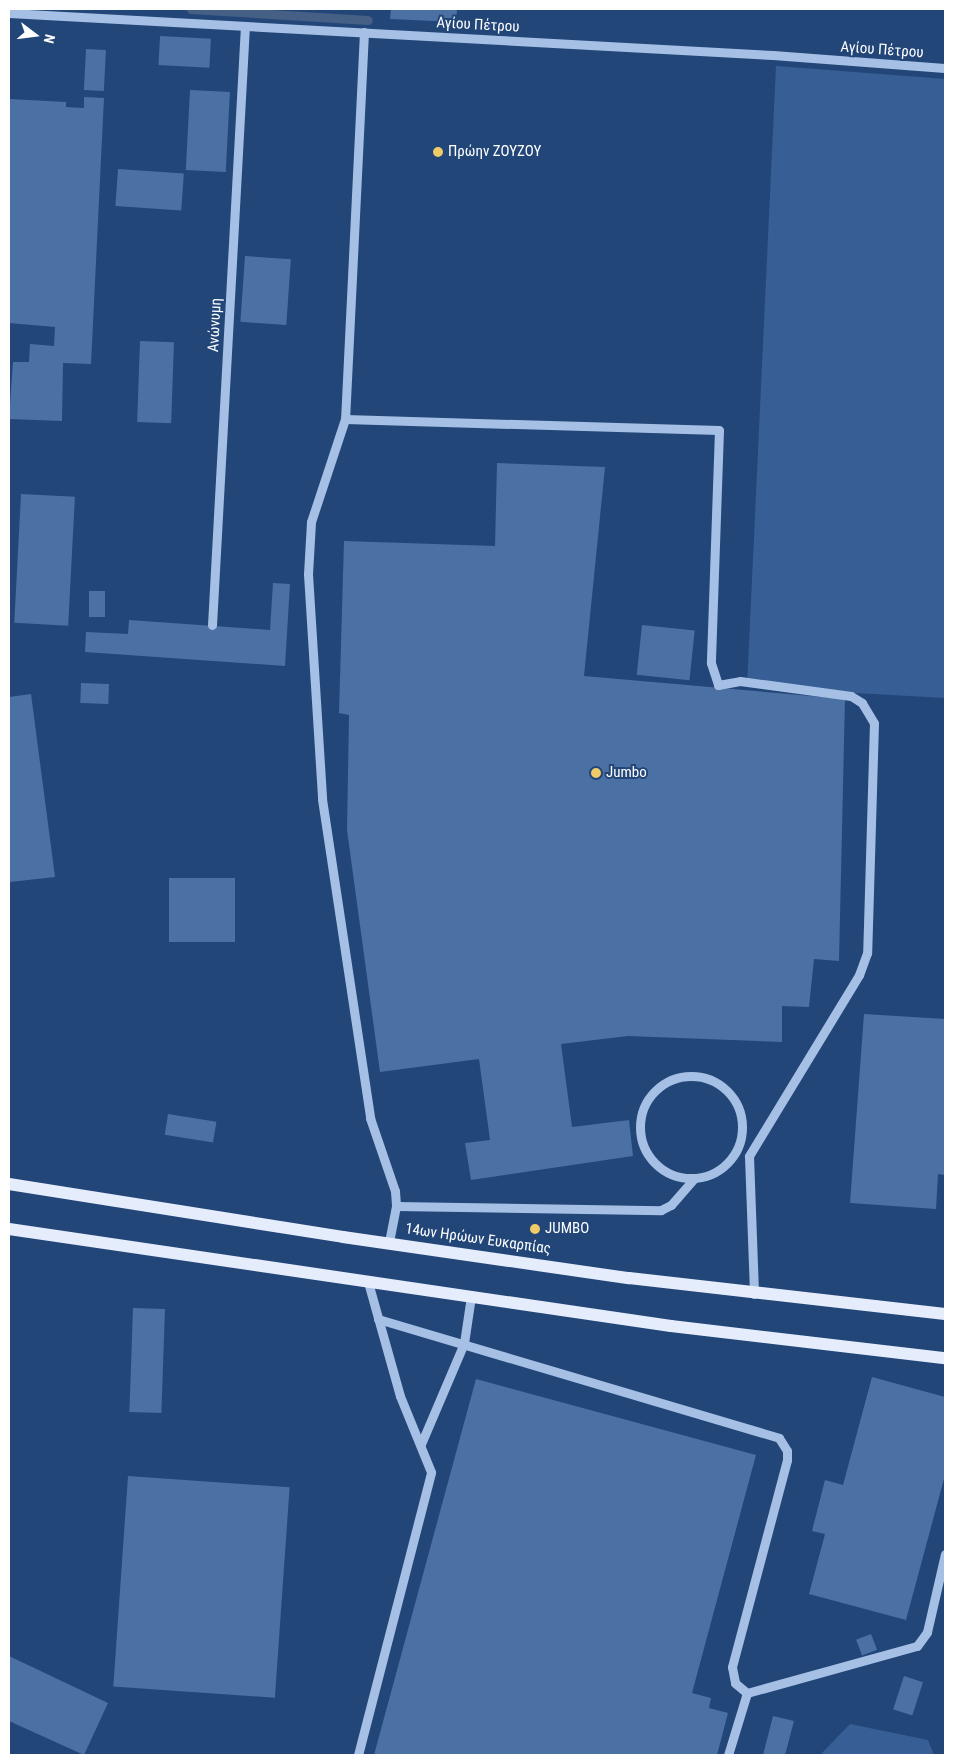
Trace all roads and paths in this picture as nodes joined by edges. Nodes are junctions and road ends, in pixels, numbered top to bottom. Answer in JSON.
{"nodes":[{"id":1,"x":9,"y":13,"type":"edge"},
{"id":2,"x":245,"y":26,"type":"junction"},
{"id":3,"x":364,"y":32,"type":"junction"},
{"id":4,"x":945,"y":68,"type":"edge"},
{"id":5,"x":345,"y":420,"type":"junction"},
{"id":6,"x":212,"y":625,"type":"dead end"},
{"id":7,"x":736,"y":1152,"type":"junction"},
{"id":8,"x":749,"y":1156,"type":"junction"},
{"id":9,"x":694,"y":1179,"type":"junction"},
{"id":10,"x":9,"y":1184,"type":"edge"},
{"id":11,"x":396,"y":1206,"type":"junction"},
{"id":12,"x":9,"y":1229,"type":"edge"},
{"id":13,"x":389,"y":1243,"type":"junction"},
{"id":14,"x":368,"y":1282,"type":"junction"},
{"id":15,"x":754,"y":1294,"type":"junction"},
{"id":16,"x":471,"y":1296,"type":"junction"},
{"id":17,"x":945,"y":1314,"type":"edge"},
{"id":18,"x":378,"y":1319,"type":"junction"},
{"id":19,"x":464,"y":1343,"type":"junction"},
{"id":20,"x":945,"y":1358,"type":"edge"},
{"id":21,"x":421,"y":1444,"type":"junction"},
{"id":22,"x":945,"y":1554,"type":"edge"},
{"id":23,"x":747,"y":1693,"type":"junction"},
{"id":24,"x":358,"y":1755,"type":"edge"},
{"id":25,"x":728,"y":1755,"type":"edge"}],
"edges":[{"from":1,"to":2,"type":"street","name":"Αγίου Πέτρου"},
{"from":2,"to":3,"type":"street","name":"Αγίου Πέτρου"},
{"from":2,"to":6,"type":"street","name":"Ανώνυμη"},
{"from":3,"to":4,"type":"street","name":"Αγίου Πέτρου"},
{"from":3,"to":5,"type":"street"},
{"from":5,"to":8,"type":"street"},
{"from":5,"to":11,"type":"street"},
{"from":7,"to":8,"type":"street"},
{"from":7,"to":9,"type":"street"},
{"from":7,"to":9,"type":"street"},
{"from":8,"to":15,"type":"street"},
{"from":9,"to":11,"type":"street"},
{"from":10,"to":13,"type":"main road","name":"14ων Ηρώων Ευκαρπίας"},
{"from":11,"to":13,"type":"street"},
{"from":12,"to":14,"type":"main road"},
{"from":13,"to":15,"type":"main road","name":"14ων Ηρώων Ευκαρπίας"},
{"from":14,"to":16,"type":"main road"},
{"from":14,"to":18,"type":"street"},
{"from":15,"to":17,"type":"main road","name":"14ων Ηρώων Ευκαρπίας"},
{"from":16,"to":19,"type":"street"},
{"from":16,"to":20,"type":"main road"},
{"from":18,"to":19,"type":"street"},
{"from":18,"to":21,"type":"street"},
{"from":19,"to":21,"type":"street"},
{"from":19,"to":23,"type":"street"},
{"from":21,"to":24,"type":"street"},
{"from":22,"to":23,"type":"street"},
{"from":23,"to":25,"type":"street"}]}
